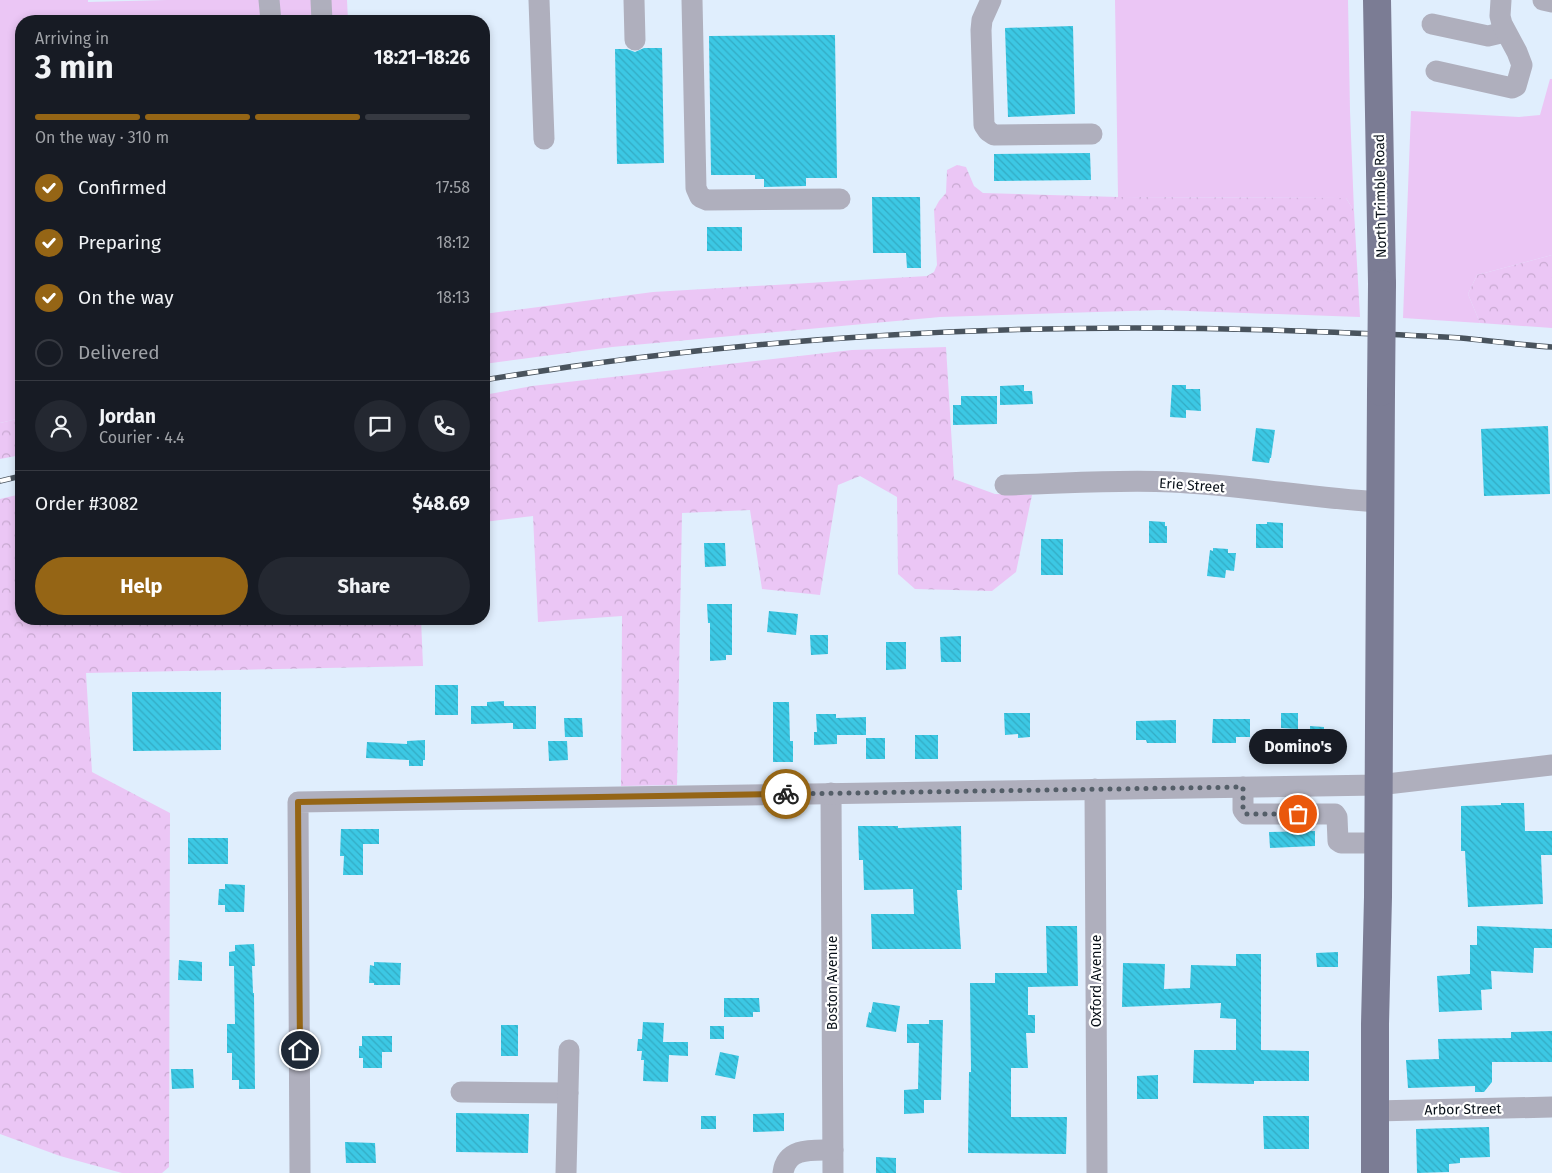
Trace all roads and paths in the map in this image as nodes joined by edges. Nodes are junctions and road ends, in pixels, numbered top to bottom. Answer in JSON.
{"nodes":[{"id":1,"x":269,"y":0,"type":"edge"},
{"id":2,"x":321,"y":0,"type":"edge"},
{"id":3,"x":538,"y":0,"type":"edge"},
{"id":4,"x":634,"y":0,"type":"edge"},
{"id":5,"x":692,"y":0,"type":"edge"},
{"id":6,"x":991,"y":0,"type":"edge"},
{"id":7,"x":1377,"y":0,"type":"edge"},
{"id":8,"x":1501,"y":0,"type":"edge"},
{"id":9,"x":1543,"y":0,"type":"edge"},
{"id":10,"x":1552,"y":2,"type":"edge"},
{"id":11,"x":270,"y":15,"type":"edge"},
{"id":12,"x":322,"y":15,"type":"edge"},
{"id":13,"x":1432,"y":24,"type":"dead end"},
{"id":14,"x":1505,"y":32,"type":"junction"},
{"id":15,"x":635,"y":40,"type":"dead end"},
{"id":16,"x":1436,"y":71,"type":"dead end"},
{"id":17,"x":1092,"y":134,"type":"dead end"},
{"id":18,"x":544,"y":139,"type":"dead end"},
{"id":19,"x":840,"y":199,"type":"dead end"},
{"id":20,"x":1004,"y":485,"type":"dead end"},
{"id":21,"x":1379,"y":502,"type":"junction"},
{"id":22,"x":1552,"y":766,"type":"edge"},
{"id":23,"x":1378,"y":785,"type":"junction"},
{"id":24,"x":1243,"y":787,"type":"junction"},
{"id":25,"x":1095,"y":789,"type":"junction"},
{"id":26,"x":832,"y":793,"type":"junction"},
{"id":27,"x":1379,"y":843,"type":"junction"},
{"id":28,"x":569,"y":1050,"type":"dead end"},
{"id":29,"x":461,"y":1092,"type":"dead end"},
{"id":30,"x":568,"y":1093,"type":"junction"},
{"id":31,"x":1552,"y":1107,"type":"edge"},
{"id":32,"x":1374,"y":1111,"type":"junction"},
{"id":33,"x":833,"y":1150,"type":"junction"},
{"id":34,"x":300,"y":1173,"type":"edge"},
{"id":35,"x":566,"y":1173,"type":"edge"},
{"id":36,"x":782,"y":1173,"type":"edge"},
{"id":37,"x":833,"y":1173,"type":"edge"},
{"id":38,"x":1097,"y":1173,"type":"edge"},
{"id":39,"x":1374,"y":1173,"type":"edge"}],
"edges":[{"from":1,"to":11,"type":"street"},
{"from":2,"to":12,"type":"street"},
{"from":3,"to":18,"type":"street"},
{"from":4,"to":15,"type":"street"},
{"from":5,"to":19,"type":"street"},
{"from":6,"to":17,"type":"street"},
{"from":7,"to":21,"type":"main road","name":"North Trimble Road","bridge":true},
{"from":8,"to":14,"type":"street"},
{"from":9,"to":10,"type":"street"},
{"from":13,"to":14,"type":"street"},
{"from":14,"to":16,"type":"street"},
{"from":20,"to":21,"type":"street","name":"Erie Street"},
{"from":21,"to":23,"type":"main road","name":"North Trimble Road"},
{"from":22,"to":23,"type":"street"},
{"from":23,"to":24,"type":"street"},
{"from":23,"to":27,"type":"main road","name":"North Trimble Road"},
{"from":24,"to":25,"type":"street"},
{"from":24,"to":27,"type":"street"},
{"from":25,"to":26,"type":"street"},
{"from":25,"to":38,"type":"street","name":"Oxford Avenue"},
{"from":26,"to":33,"type":"street","name":"Boston Avenue"},
{"from":26,"to":34,"type":"street"},
{"from":27,"to":32,"type":"main road","name":"North Trimble Road"},
{"from":28,"to":30,"type":"street"},
{"from":29,"to":30,"type":"street"},
{"from":30,"to":35,"type":"street"},
{"from":31,"to":32,"type":"street","name":"Arbor Street"},
{"from":32,"to":39,"type":"main road","name":"North Trimble Road"},
{"from":33,"to":36,"type":"street"},
{"from":33,"to":37,"type":"street","name":"Boston Avenue"}]}
